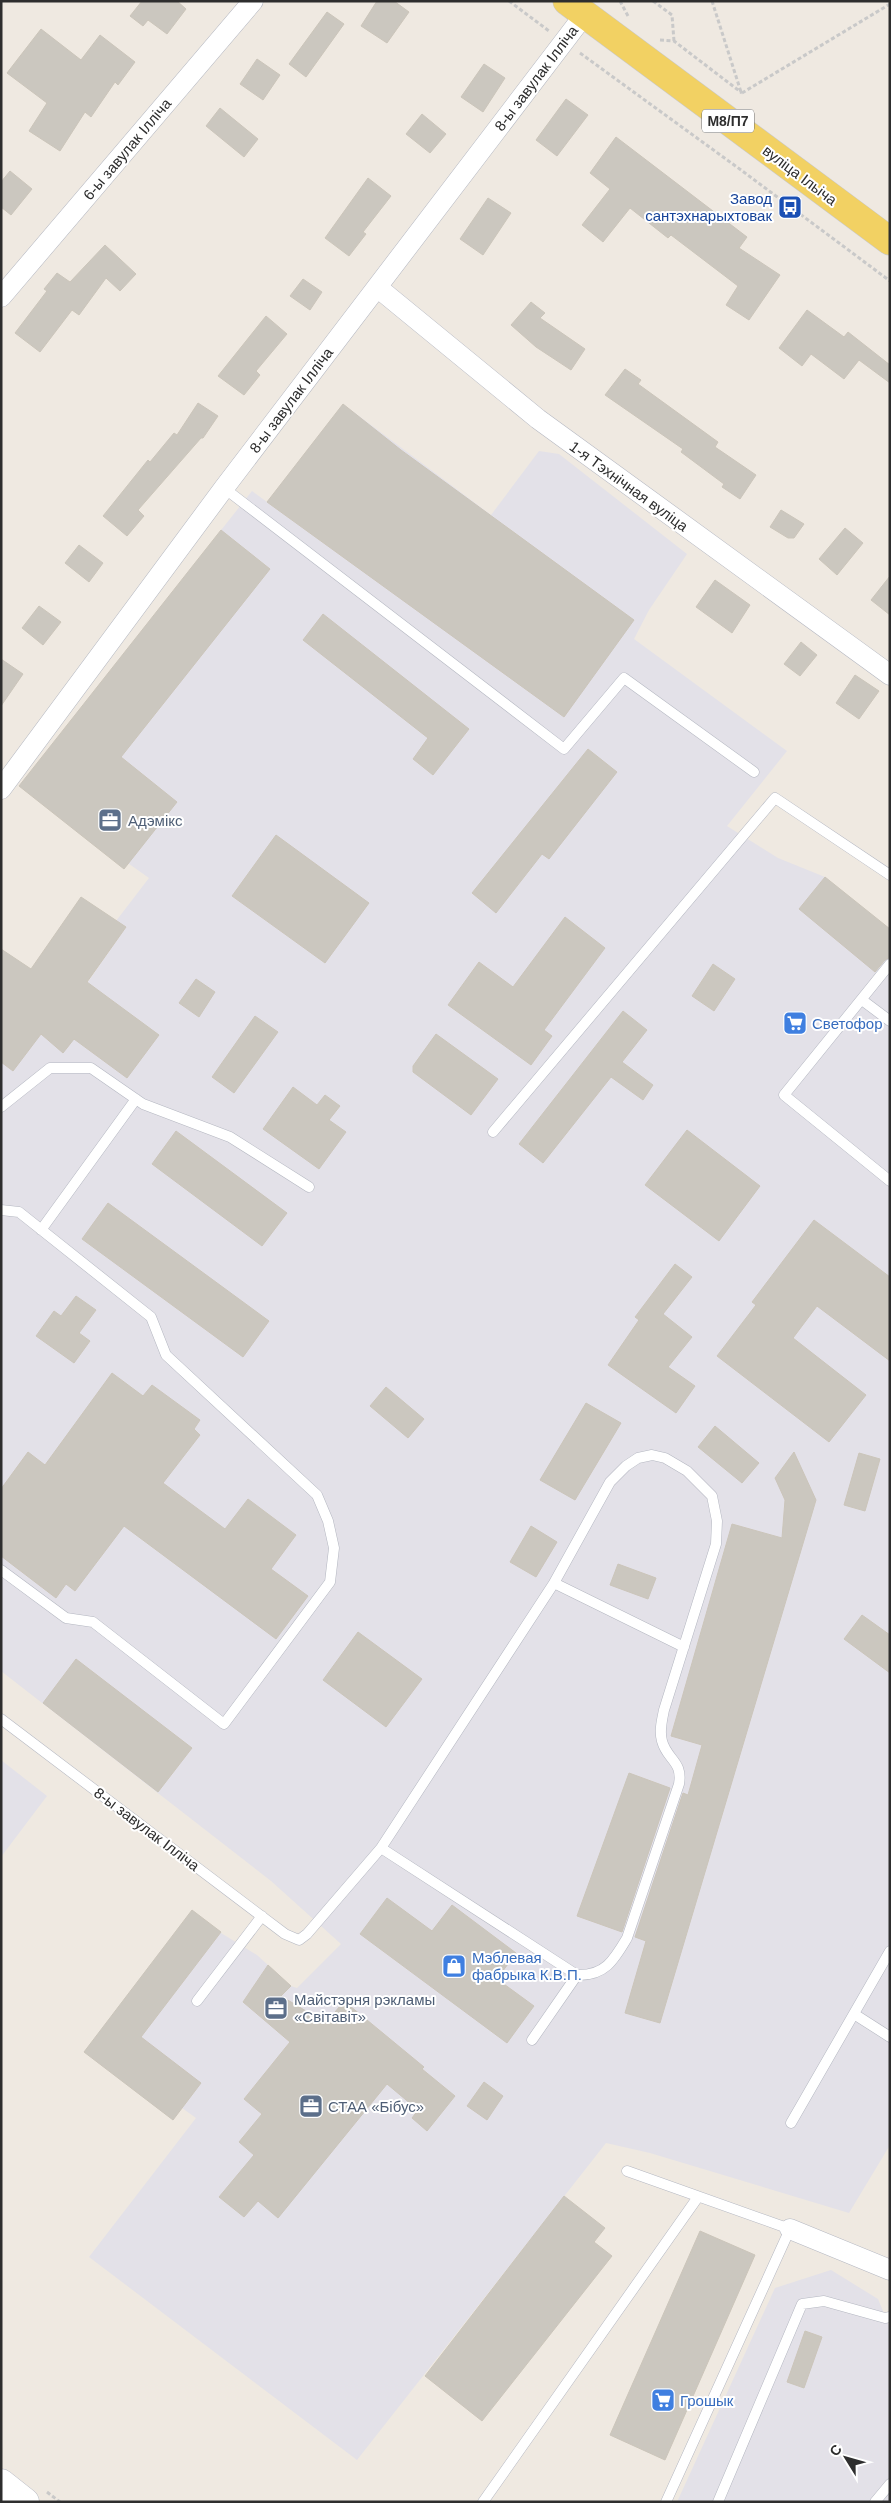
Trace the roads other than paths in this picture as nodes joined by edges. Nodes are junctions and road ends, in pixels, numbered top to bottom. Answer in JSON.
{"nodes":[{"id":1,"x":253,"y":1,"type":"edge"},
{"id":2,"x":580,"y":8,"type":"edge"},
{"id":3,"x":890,"y":241,"type":"edge"},
{"id":4,"x":377,"y":287,"type":"junction"},
{"id":5,"x":1,"y":296,"type":"edge"},
{"id":6,"x":224,"y":488,"type":"junction"},
{"id":7,"x":890,"y":675,"type":"edge"},
{"id":8,"x":754,"y":772,"type":"dead end"},
{"id":9,"x":1,"y":789,"type":"edge"},
{"id":10,"x":890,"y":875,"type":"edge"},
{"id":11,"x":890,"y":964,"type":"edge"},
{"id":12,"x":862,"y":1000,"type":"junction"},
{"id":13,"x":890,"y":1021,"type":"edge"},
{"id":14,"x":136,"y":1099,"type":"junction"},
{"id":15,"x":1,"y":1107,"type":"edge"},
{"id":16,"x":493,"y":1132,"type":"dead end"},
{"id":17,"x":890,"y":1181,"type":"edge"},
{"id":18,"x":309,"y":1187,"type":"dead end"},
{"id":19,"x":1,"y":1210,"type":"edge"},
{"id":20,"x":42,"y":1230,"type":"junction"},
{"id":21,"x":1,"y":1570,"type":"edge"},
{"id":22,"x":554,"y":1584,"type":"junction"},
{"id":23,"x":684,"y":1647,"type":"junction"},
{"id":24,"x":1,"y":1720,"type":"edge"},
{"id":25,"x":381,"y":1848,"type":"junction"},
{"id":26,"x":262,"y":1916,"type":"junction"},
{"id":27,"x":890,"y":1951,"type":"edge"},
{"id":28,"x":577,"y":1975,"type":"junction"},
{"id":29,"x":197,"y":2001,"type":"dead end"},
{"id":30,"x":854,"y":2014,"type":"junction"},
{"id":31,"x":890,"y":2037,"type":"edge"},
{"id":32,"x":532,"y":2040,"type":"dead end"},
{"id":33,"x":791,"y":2122,"type":"dead end"},
{"id":34,"x":627,"y":2171,"type":"dead end"},
{"id":35,"x":698,"y":2196,"type":"junction"},
{"id":36,"x":790,"y":2229,"type":"junction"},
{"id":37,"x":890,"y":2270,"type":"edge"},
{"id":38,"x":890,"y":2317,"type":"edge"},
{"id":39,"x":1,"y":2483,"type":"edge"},
{"id":40,"x":890,"y":2484,"type":"edge"},
{"id":41,"x":25,"y":2502,"type":"edge"},
{"id":42,"x":483,"y":2502,"type":"edge"},
{"id":43,"x":666,"y":2502,"type":"edge"},
{"id":44,"x":718,"y":2502,"type":"edge"},
{"id":45,"x":874,"y":2502,"type":"edge"}],
"edges":[{"from":1,"to":5,"type":"street","name":"6-ы завулак Ілліча"},
{"from":2,"to":3,"type":"main road","name":"вуліца Ільіча","number":"М8/П7"},
{"from":2,"to":4,"type":"street","name":"8-ы завулак Ілліча"},
{"from":4,"to":6,"type":"street","name":"8-ы завулак Ілліча"},
{"from":4,"to":7,"type":"street","name":"1-я Тэхнічная вуліца"},
{"from":6,"to":8,"type":"lane"},
{"from":6,"to":9,"type":"street","name":"8-ы завулак Ілліча"},
{"from":10,"to":16,"type":"lane"},
{"from":11,"to":12,"type":"lane"},
{"from":12,"to":13,"type":"lane"},
{"from":12,"to":17,"type":"lane"},
{"from":14,"to":15,"type":"lane"},
{"from":14,"to":18,"type":"lane"},
{"from":14,"to":20,"type":"lane"},
{"from":19,"to":20,"type":"lane"},
{"from":20,"to":21,"type":"lane"},
{"from":22,"to":23,"type":"lane"},
{"from":22,"to":23,"type":"lane"},
{"from":22,"to":25,"type":"lane"},
{"from":23,"to":28,"type":"lane"},
{"from":24,"to":26,"type":"lane","name":"8-ы завулак Ілліча"},
{"from":25,"to":26,"type":"lane","name":"8-ы завулак Ілліча"},
{"from":25,"to":28,"type":"lane"},
{"from":26,"to":29,"type":"lane"},
{"from":27,"to":30,"type":"lane"},
{"from":28,"to":32,"type":"lane"},
{"from":30,"to":31,"type":"lane"},
{"from":30,"to":33,"type":"lane"},
{"from":34,"to":35,"type":"lane"},
{"from":35,"to":36,"type":"lane"},
{"from":35,"to":42,"type":"lane"},
{"from":36,"to":37,"type":"street"},
{"from":36,"to":43,"type":"lane"},
{"from":38,"to":44,"type":"lane"},
{"from":39,"to":41,"type":"street"},
{"from":40,"to":45,"type":"lane"}]}
